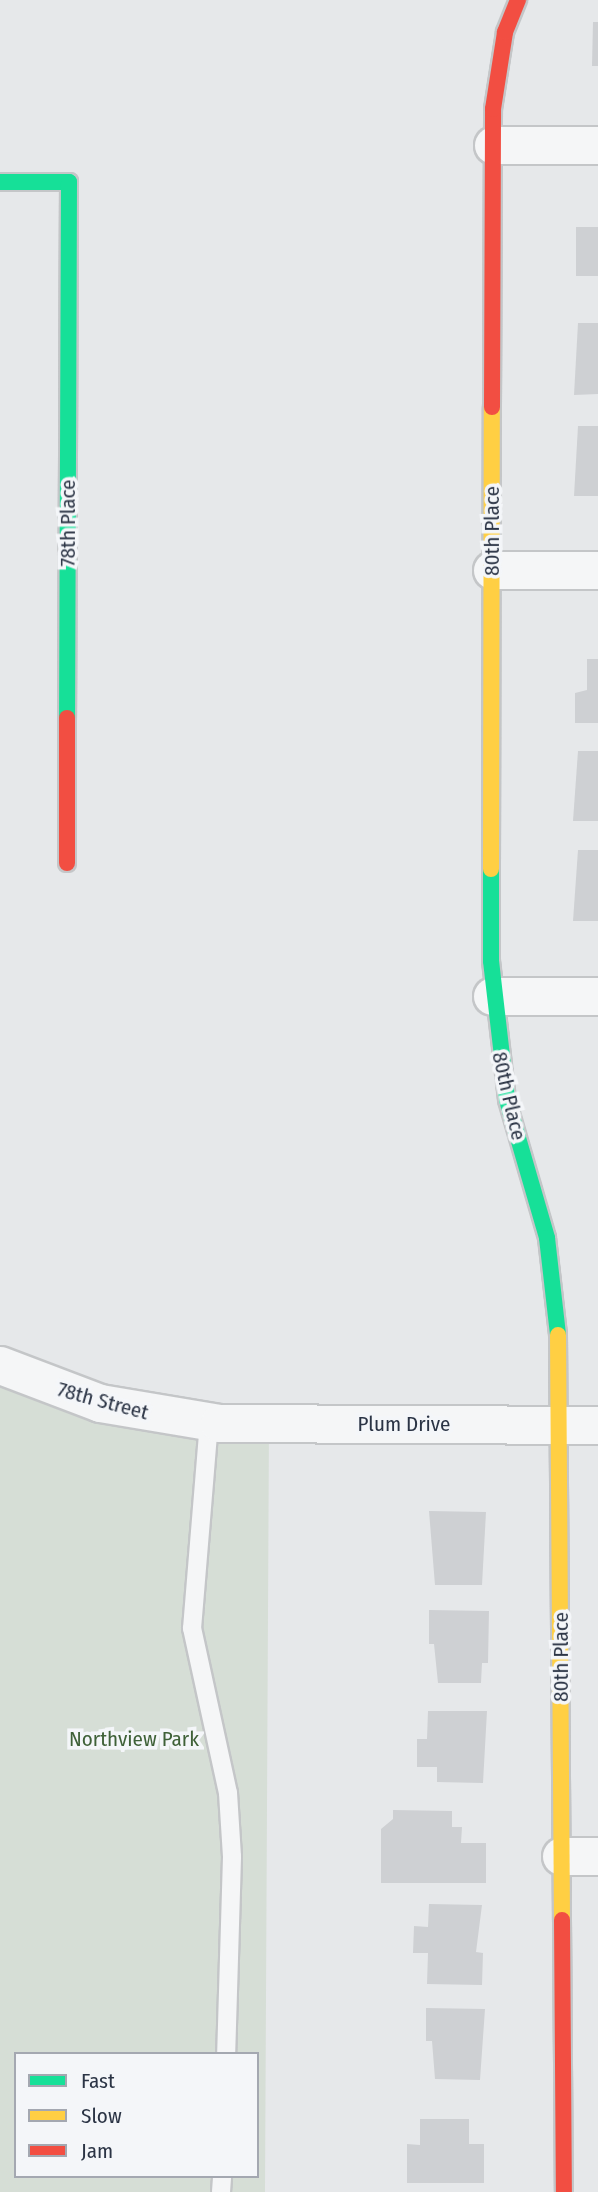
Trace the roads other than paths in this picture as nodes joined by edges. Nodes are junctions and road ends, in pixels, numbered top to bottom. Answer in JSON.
{"nodes":[{"id":1,"x":518,"y":0,"type":"edge"},
{"id":2,"x":493,"y":145,"type":"junction"},
{"id":3,"x":598,"y":145,"type":"edge"},
{"id":4,"x":0,"y":182,"type":"edge"},
{"id":5,"x":492,"y":570,"type":"junction"},
{"id":6,"x":598,"y":570,"type":"edge"},
{"id":7,"x":67,"y":863,"type":"dead end"},
{"id":8,"x":492,"y":996,"type":"junction"},
{"id":9,"x":598,"y":996,"type":"edge"},
{"id":10,"x":0,"y":1365,"type":"edge"},
{"id":11,"x":209,"y":1422,"type":"junction"},
{"id":12,"x":562,"y":1425,"type":"junction"},
{"id":13,"x":598,"y":1425,"type":"edge"},
{"id":14,"x":561,"y":1856,"type":"junction"},
{"id":15,"x":598,"y":1856,"type":"edge"},
{"id":16,"x":226,"y":2052,"type":"edge"},
{"id":17,"x":564,"y":2192,"type":"edge"}],
"edges":[{"from":1,"to":2,"type":"street","name":"80th Place"},
{"from":2,"to":3,"type":"street"},
{"from":2,"to":5,"type":"street","name":"80th Place"},
{"from":4,"to":7,"type":"street","name":"78th Place"},
{"from":5,"to":6,"type":"street"},
{"from":5,"to":8,"type":"street","name":"80th Place"},
{"from":8,"to":9,"type":"street"},
{"from":8,"to":12,"type":"street","name":"80th Place"},
{"from":10,"to":11,"type":"street","name":"78th Street"},
{"from":11,"to":12,"type":"street","name":"Plum Drive"},
{"from":11,"to":16,"type":"lane"},
{"from":12,"to":13,"type":"street","name":"Plum Drive"},
{"from":12,"to":14,"type":"street","name":"80th Place"},
{"from":14,"to":15,"type":"street"},
{"from":14,"to":17,"type":"street","name":"80th Place"}]}
